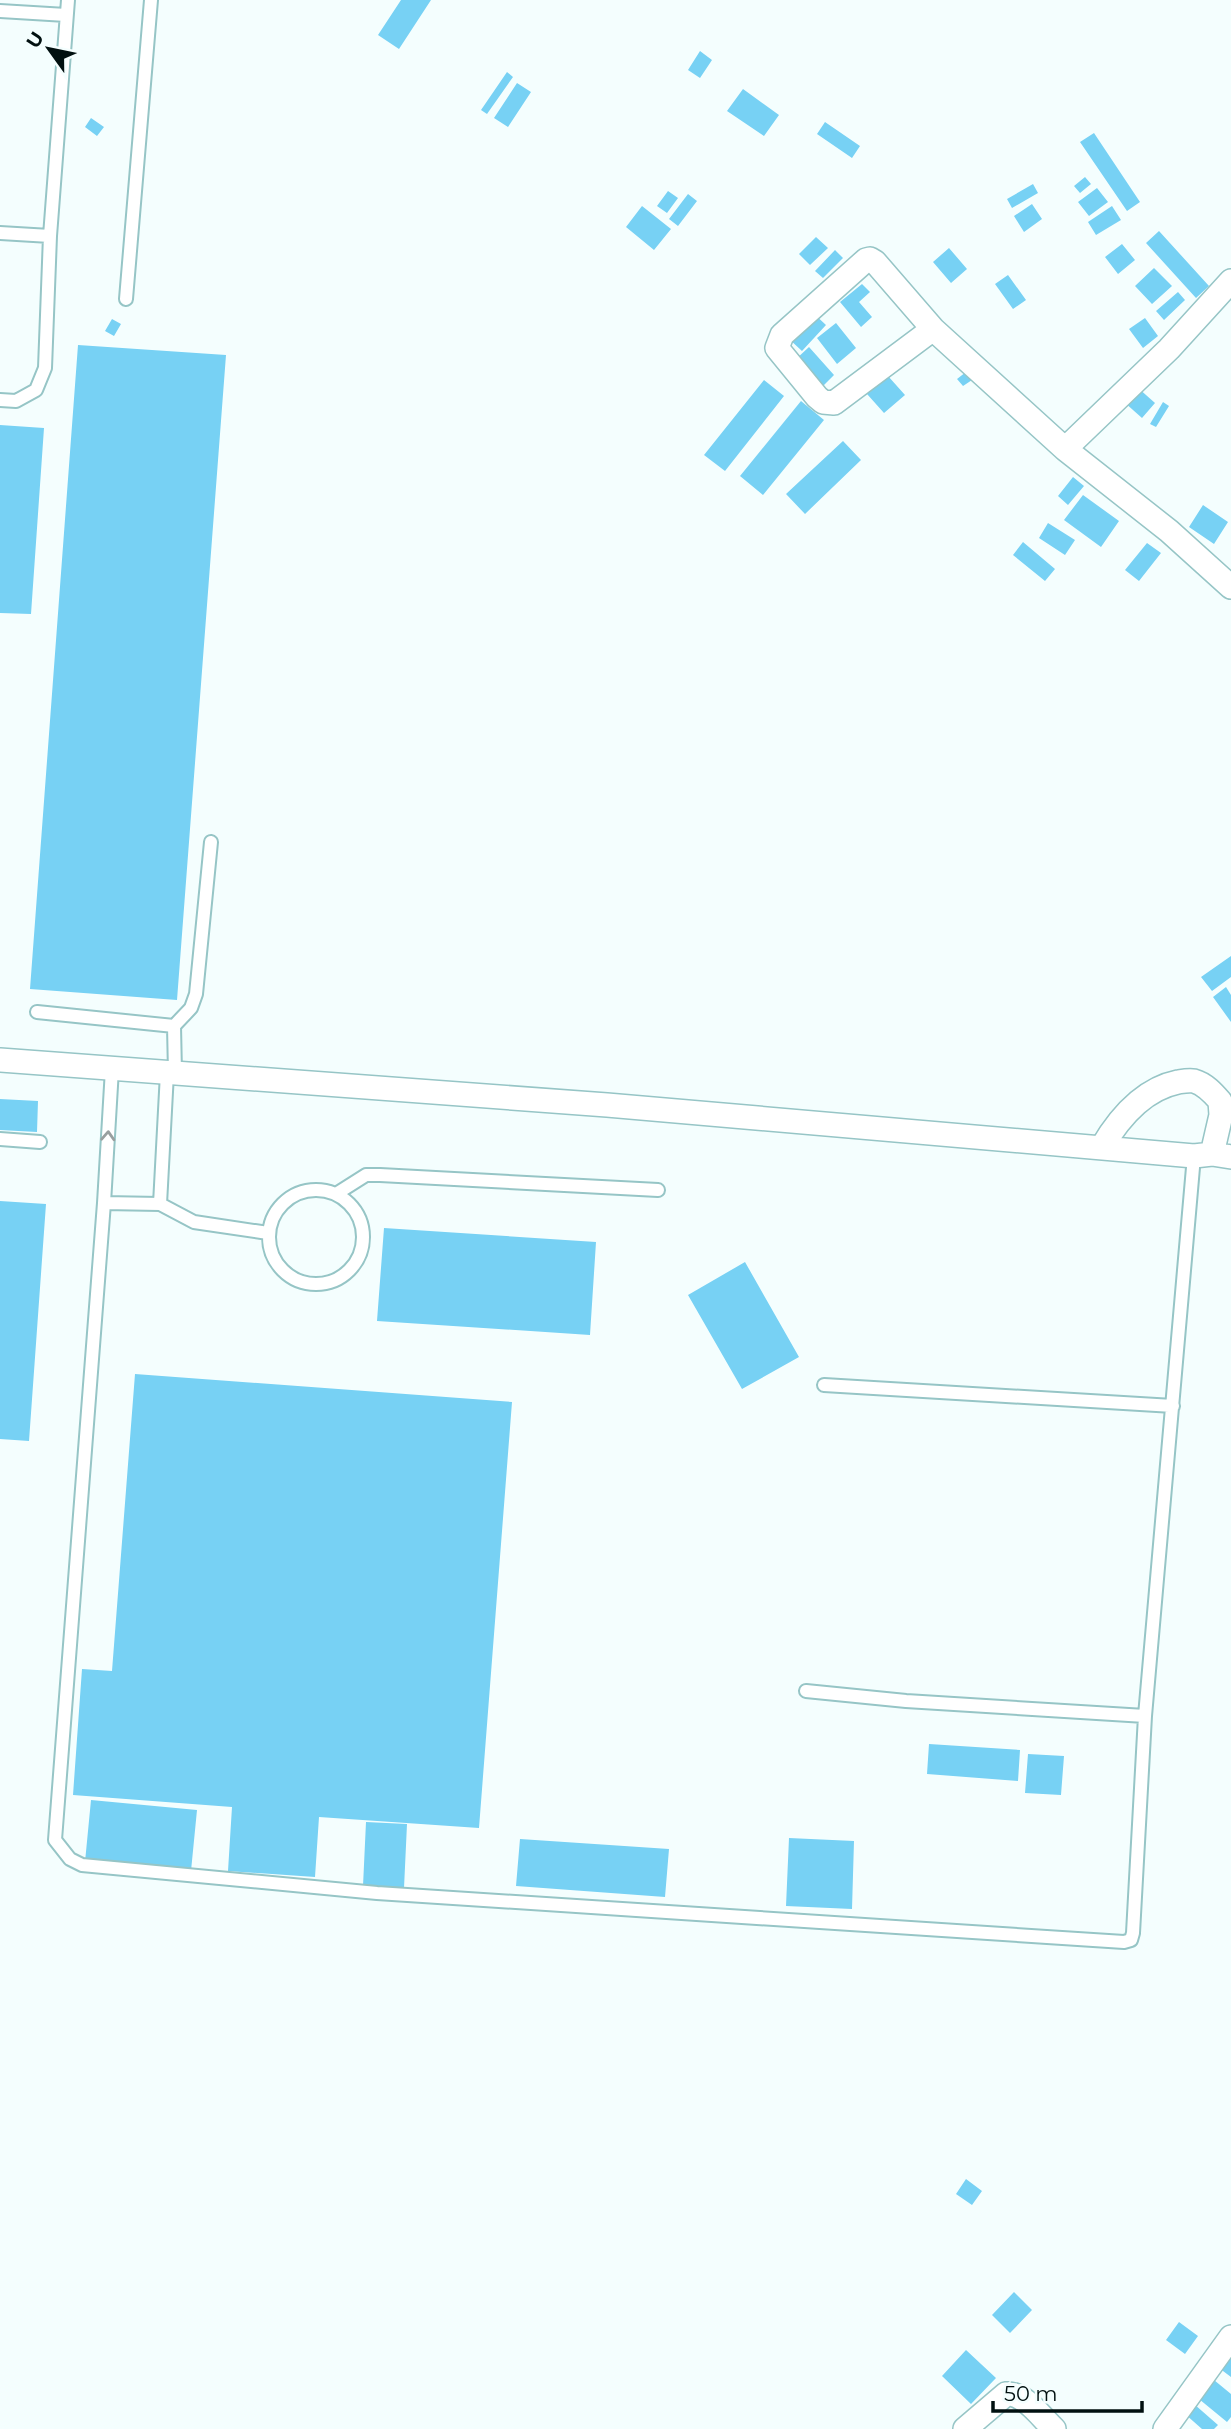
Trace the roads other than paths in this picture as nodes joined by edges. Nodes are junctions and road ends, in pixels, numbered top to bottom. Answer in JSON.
{"nodes":[{"id":1,"x":68,"y":0,"type":"edge"},
{"id":2,"x":151,"y":0,"type":"edge"},
{"id":3,"x":0,"y":11,"type":"edge"},
{"id":4,"x":66,"y":15,"type":"junction"},
{"id":5,"x":0,"y":233,"type":"edge"},
{"id":6,"x":50,"y":236,"type":"junction"},
{"id":7,"x":1231,"y":281,"type":"edge"},
{"id":8,"x":126,"y":299,"type":"dead end"},
{"id":9,"x":933,"y":329,"type":"junction"},
{"id":10,"x":0,"y":400,"type":"edge"},
{"id":11,"x":1065,"y":449,"type":"junction"},
{"id":12,"x":1231,"y":587,"type":"edge"},
{"id":13,"x":211,"y":842,"type":"dead end"},
{"id":14,"x":37,"y":1012,"type":"dead end"},
{"id":15,"x":174,"y":1026,"type":"junction"},
{"id":16,"x":0,"y":1060,"type":"edge"},
{"id":17,"x":112,"y":1069,"type":"junction"},
{"id":18,"x":171,"y":1073,"type":"junction"},
{"id":19,"x":1225,"y":1098,"type":"edge"},
{"id":20,"x":0,"y":1139,"type":"edge"},
{"id":21,"x":40,"y":1142,"type":"dead end"},
{"id":22,"x":1102,"y":1147,"type":"junction"},
{"id":23,"x":1212,"y":1156,"type":"edge"},
{"id":24,"x":658,"y":1189,"type":"dead end"},
{"id":25,"x":336,"y":1194,"type":"junction"},
{"id":26,"x":104,"y":1203,"type":"junction"},
{"id":27,"x":160,"y":1204,"type":"junction"},
{"id":28,"x":268,"y":1233,"type":"junction"},
{"id":29,"x":824,"y":1385,"type":"dead end"},
{"id":30,"x":1173,"y":1406,"type":"junction"},
{"id":31,"x":806,"y":1691,"type":"dead end"},
{"id":32,"x":1145,"y":1716,"type":"junction"},
{"id":33,"x":1231,"y":2337,"type":"edge"},
{"id":34,"x":965,"y":2429,"type":"edge"},
{"id":35,"x":1054,"y":2429,"type":"edge"},
{"id":36,"x":1165,"y":2429,"type":"edge"}],
"edges":[{"from":1,"to":4,"type":"lane"},
{"from":2,"to":8,"type":"lane"},
{"from":3,"to":4,"type":"lane"},
{"from":4,"to":6,"type":"lane"},
{"from":5,"to":6,"type":"lane"},
{"from":6,"to":10,"type":"lane"},
{"from":7,"to":11,"type":"street"},
{"from":9,"to":9,"type":"street"},
{"from":9,"to":11,"type":"street"},
{"from":11,"to":12,"type":"street"},
{"from":13,"to":15,"type":"lane"},
{"from":14,"to":15,"type":"lane"},
{"from":15,"to":18,"type":"lane"},
{"from":16,"to":17,"type":"street"},
{"from":17,"to":18,"type":"street"},
{"from":26,"to":17,"type":"lane","one_way":true},
{"from":18,"to":22,"type":"street"},
{"from":18,"to":27,"type":"lane"},
{"from":19,"to":22,"type":"street"},
{"from":19,"to":23,"type":"street"},
{"from":20,"to":21,"type":"lane"},
{"from":22,"to":23,"type":"street"},
{"from":23,"to":30,"type":"lane"},
{"from":24,"to":25,"type":"lane"},
{"from":25,"to":28,"type":"lane"},
{"from":25,"to":28,"type":"lane"},
{"from":26,"to":27,"type":"lane"},
{"from":26,"to":32,"type":"lane"},
{"from":27,"to":28,"type":"lane"},
{"from":29,"to":30,"type":"lane"},
{"from":30,"to":32,"type":"lane"},
{"from":31,"to":32,"type":"lane"},
{"from":33,"to":36,"type":"street"},
{"from":34,"to":35,"type":"street"}]}
